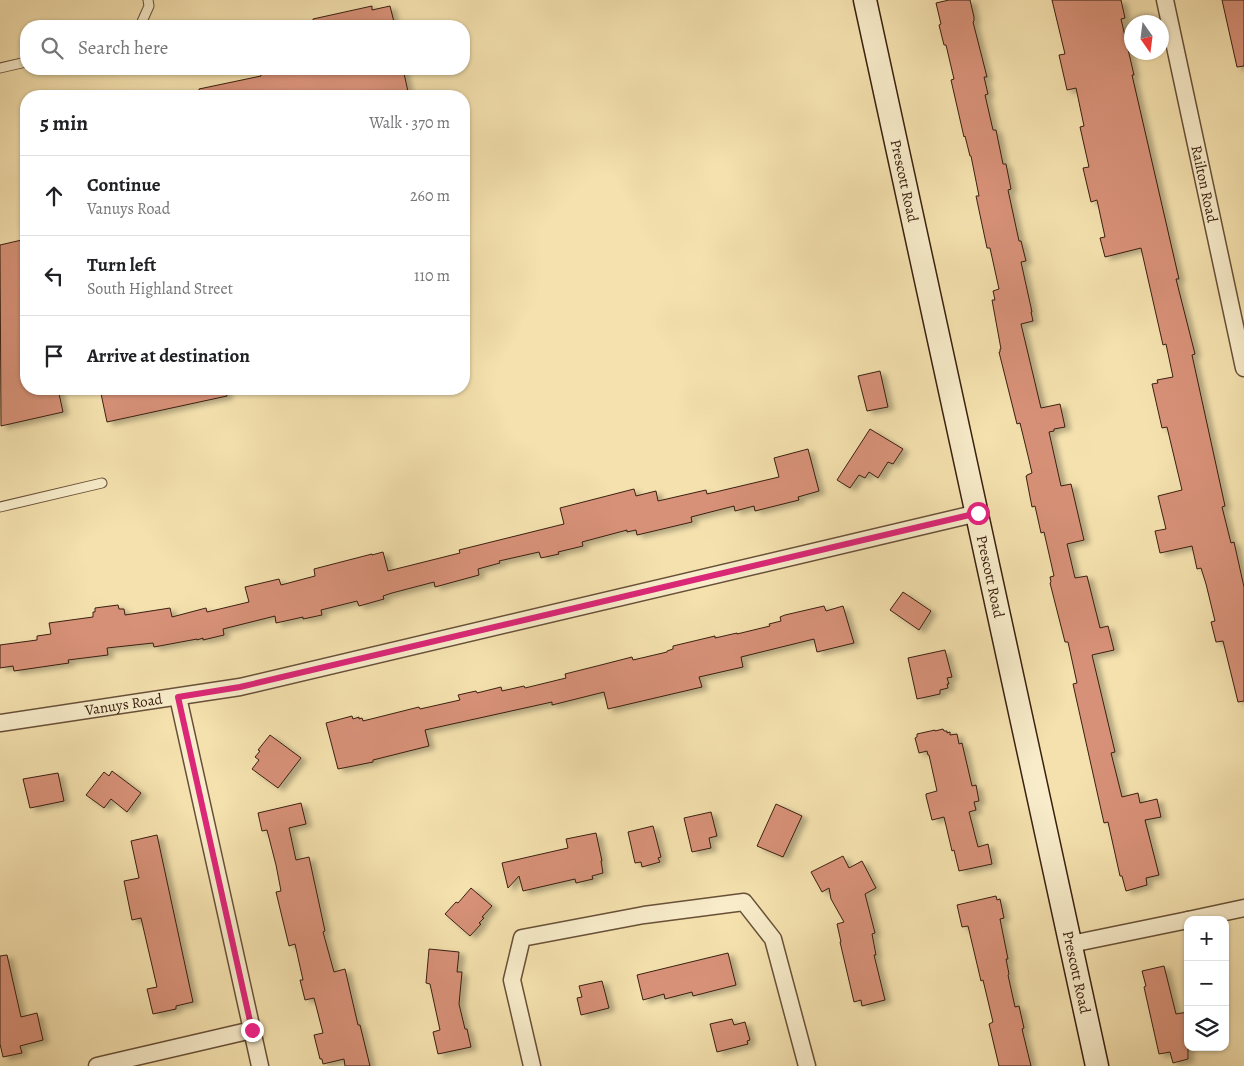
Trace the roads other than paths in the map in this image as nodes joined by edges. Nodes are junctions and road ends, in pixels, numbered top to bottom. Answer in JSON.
{"nodes":[{"id":1,"x":148,"y":0,"type":"edge"},
{"id":2,"x":865,"y":0,"type":"edge"},
{"id":3,"x":1165,"y":0,"type":"edge"},
{"id":4,"x":143,"y":20,"type":"edge"},
{"id":5,"x":20,"y":63,"type":"edge"},
{"id":6,"x":0,"y":68,"type":"edge"},
{"id":7,"x":1244,"y":368,"type":"edge"},
{"id":8,"x":102,"y":483,"type":"dead end"},
{"id":9,"x":0,"y":507,"type":"edge"},
{"id":10,"x":978,"y":513,"type":"junction"},
{"id":11,"x":178,"y":697,"type":"junction"},
{"id":12,"x":0,"y":723,"type":"edge"},
{"id":13,"x":1244,"y":908,"type":"edge"},
{"id":14,"x":1207,"y":916,"type":"edge"},
{"id":15,"x":1184,"y":921,"type":"edge"},
{"id":16,"x":1071,"y":944,"type":"junction"},
{"id":17,"x":252,"y":1030,"type":"junction"},
{"id":18,"x":96,"y":1066,"type":"edge"},
{"id":19,"x":260,"y":1066,"type":"edge"},
{"id":20,"x":532,"y":1066,"type":"edge"},
{"id":21,"x":807,"y":1066,"type":"edge"},
{"id":22,"x":1097,"y":1066,"type":"edge"}],
"edges":[{"from":1,"to":4,"type":"lane"},
{"from":2,"to":10,"type":"main road","name":"Prescott Road"},
{"from":3,"to":7,"type":"street","name":"Railton Road"},
{"from":5,"to":6,"type":"lane"},
{"from":8,"to":9,"type":"lane"},
{"from":10,"to":11,"type":"street","name":"Vanuys Road"},
{"from":10,"to":16,"type":"main road","name":"Prescott Road"},
{"from":11,"to":12,"type":"street","name":"Vanuys Road"},
{"from":11,"to":17,"type":"street"},
{"from":13,"to":14,"type":"street"},
{"from":15,"to":16,"type":"street"},
{"from":16,"to":22,"type":"main road","name":"Prescott Road"},
{"from":17,"to":18,"type":"street"},
{"from":17,"to":19,"type":"street"},
{"from":20,"to":21,"type":"street"}]}
